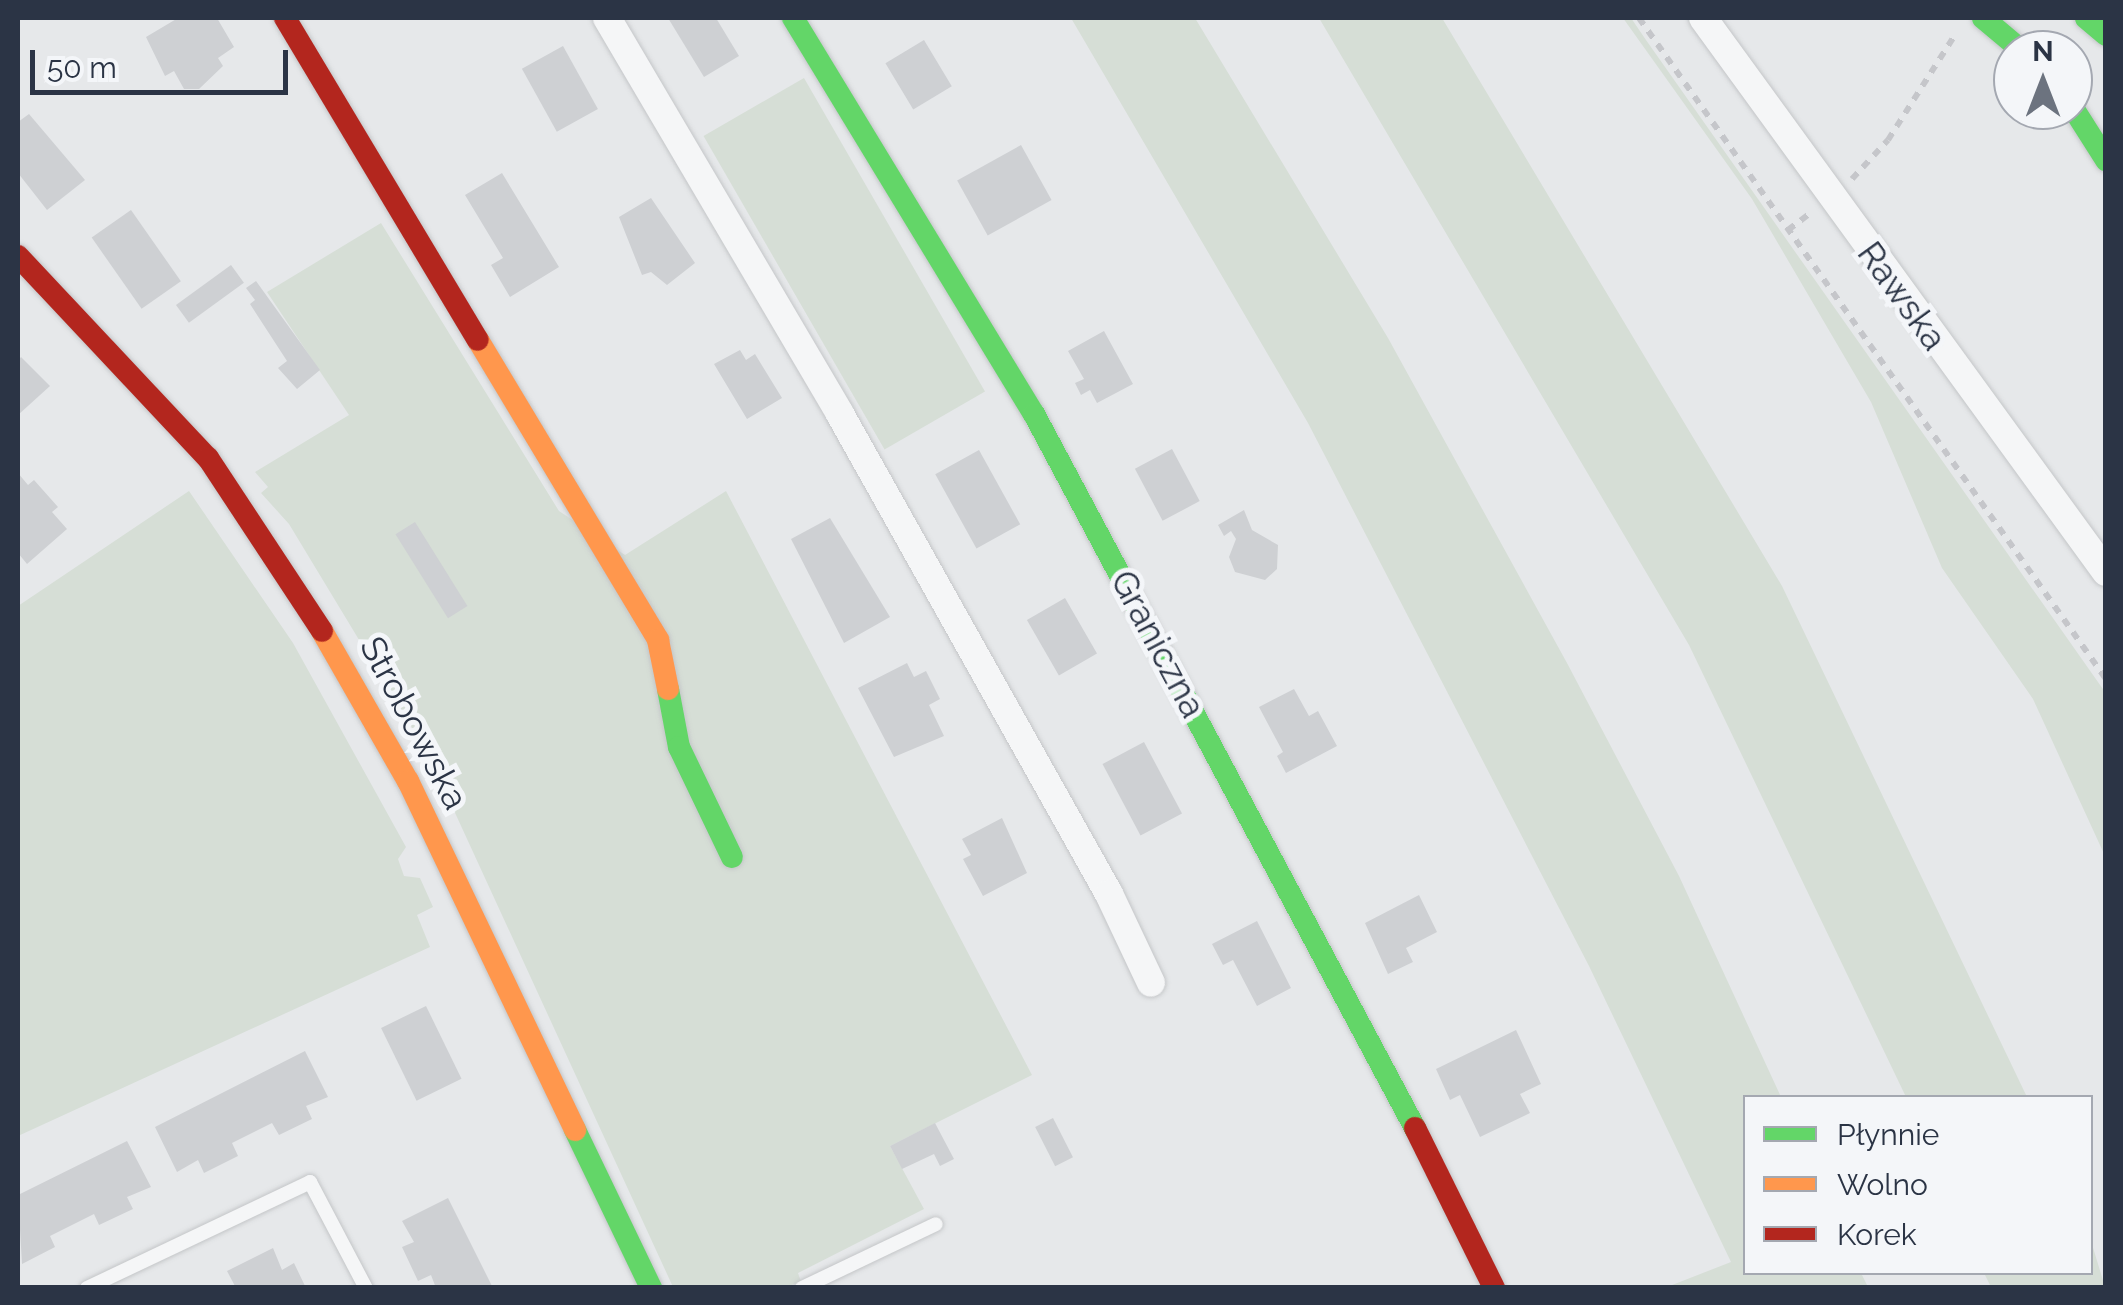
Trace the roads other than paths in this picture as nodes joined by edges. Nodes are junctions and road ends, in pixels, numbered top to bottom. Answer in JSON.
{"nodes":[{"id":1,"x":284,"y":18,"type":"edge"},
{"id":2,"x":607,"y":18,"type":"edge"},
{"id":3,"x":794,"y":18,"type":"edge"},
{"id":4,"x":1703,"y":18,"type":"edge"},
{"id":5,"x":2086,"y":18,"type":"edge"},
{"id":6,"x":2106,"y":35,"type":"edge"},
{"id":7,"x":2087,"y":130,"type":"edge"},
{"id":8,"x":2106,"y":160,"type":"edge"},
{"id":9,"x":18,"y":256,"type":"edge"},
{"id":10,"x":2106,"y":572,"type":"edge"},
{"id":11,"x":732,"y":857,"type":"dead end"},
{"id":12,"x":1150,"y":984,"type":"dead end"},
{"id":13,"x":936,"y":1224,"type":"dead end"},
{"id":14,"x":88,"y":1288,"type":"edge"},
{"id":15,"x":366,"y":1288,"type":"edge"},
{"id":16,"x":651,"y":1288,"type":"edge"},
{"id":17,"x":802,"y":1288,"type":"edge"},
{"id":18,"x":1494,"y":1288,"type":"edge"}],
"edges":[{"from":1,"to":11,"type":"street"},
{"from":2,"to":12,"type":"street"},
{"from":3,"to":18,"type":"street","name":"Graniczna"},
{"from":4,"to":10,"type":"street","name":"Rawska"},
{"from":5,"to":6,"type":"street"},
{"from":7,"to":8,"type":"street"},
{"from":9,"to":16,"type":"street","name":"Strobowska"},
{"from":13,"to":17,"type":"lane"},
{"from":14,"to":15,"type":"lane"}]}
